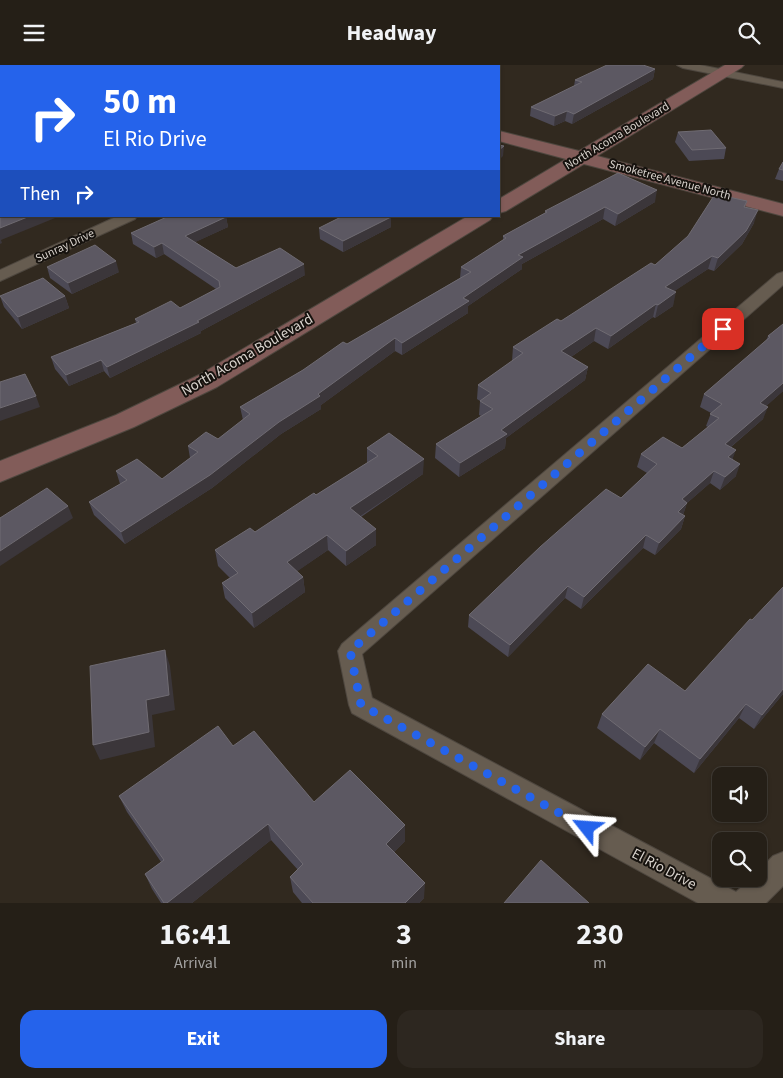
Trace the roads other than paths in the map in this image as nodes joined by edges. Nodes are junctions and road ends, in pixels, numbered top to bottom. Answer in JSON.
{"nodes":[{"id":1,"x":683,"y":65,"type":"edge"},
{"id":2,"x":730,"y":69,"type":"edge"},
{"id":3,"x":783,"y":85,"type":"edge"},
{"id":4,"x":500,"y":136,"type":"edge"},
{"id":5,"x":583,"y":156,"type":"junction"},
{"id":6,"x":500,"y":206,"type":"edge"},
{"id":7,"x":783,"y":210,"type":"edge"},
{"id":8,"x":128,"y":217,"type":"edge"},
{"id":9,"x":481,"y":217,"type":"edge"},
{"id":10,"x":0,"y":276,"type":"edge"},
{"id":11,"x":783,"y":277,"type":"edge"},
{"id":12,"x":0,"y":472,"type":"edge"},
{"id":13,"x":783,"y":866,"type":"edge"},
{"id":14,"x":727,"y":903,"type":"edge"},
{"id":15,"x":746,"y":903,"type":"edge"}],
"edges":[{"from":1,"to":2,"type":"street"},
{"from":2,"to":3,"type":"street"},
{"from":2,"to":5,"type":"main road","name":"North Acoma Boulevard"},
{"from":4,"to":5,"type":"main road","name":"Smoketree Avenue North"},
{"from":5,"to":6,"type":"main road","name":"North Acoma Boulevard"},
{"from":5,"to":7,"type":"main road","name":"Smoketree Avenue North"},
{"from":8,"to":10,"type":"street","name":"Sunray Drive"},
{"from":9,"to":12,"type":"main road","name":"North Acoma Boulevard"},
{"from":11,"to":14,"type":"street","name":"El Rio Drive"},
{"from":13,"to":15,"type":"street"}]}
